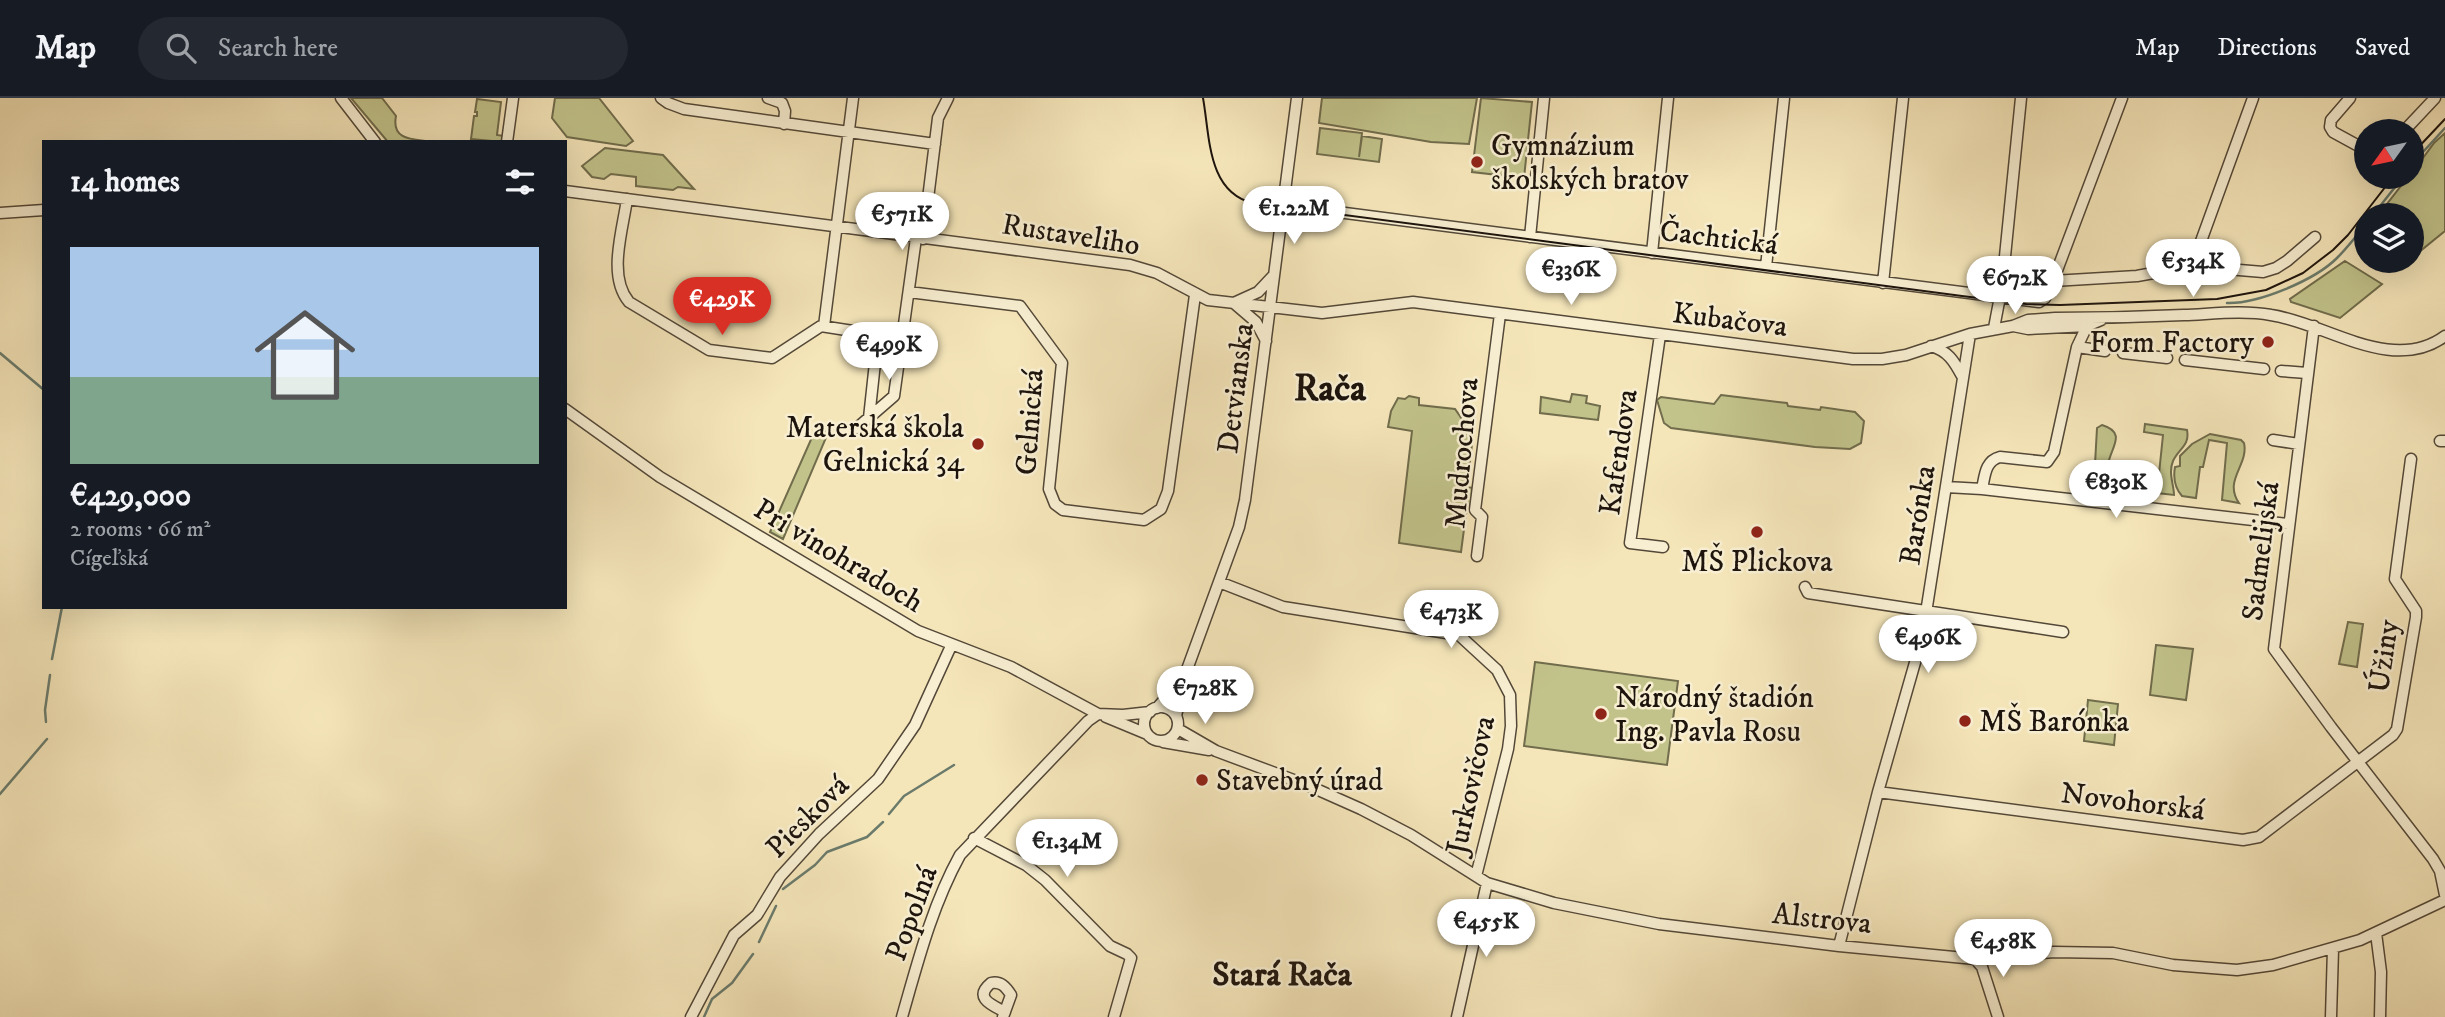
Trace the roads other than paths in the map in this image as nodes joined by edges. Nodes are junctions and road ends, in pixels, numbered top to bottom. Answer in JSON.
{"nodes":[{"id":1,"x":341,"y":98,"type":"edge"},
{"id":2,"x":513,"y":98,"type":"edge"},
{"id":3,"x":661,"y":98,"type":"edge"},
{"id":4,"x":768,"y":98,"type":"edge"},
{"id":5,"x":853,"y":98,"type":"edge"},
{"id":6,"x":948,"y":98,"type":"edge"},
{"id":7,"x":1297,"y":98,"type":"edge"},
{"id":8,"x":1544,"y":98,"type":"edge"},
{"id":9,"x":1668,"y":98,"type":"edge"},
{"id":10,"x":1784,"y":98,"type":"edge"},
{"id":11,"x":1903,"y":98,"type":"edge"},
{"id":12,"x":2021,"y":98,"type":"edge"},
{"id":13,"x":2122,"y":98,"type":"edge"},
{"id":14,"x":2253,"y":98,"type":"edge"},
{"id":15,"x":2350,"y":98,"type":"edge"},
{"id":16,"x":2435,"y":98,"type":"edge"},
{"id":17,"x":2415,"y":119,"type":"edge"},
{"id":18,"x":784,"y":124,"type":"junction"},
{"id":19,"x":849,"y":134,"type":"junction"},
{"id":20,"x":373,"y":140,"type":"edge"},
{"id":21,"x":507,"y":140,"type":"edge"},
{"id":22,"x":2354,"y":143,"type":"edge"},
{"id":23,"x":935,"y":144,"type":"junction"},
{"id":24,"x":567,"y":191,"type":"edge"},
{"id":25,"x":627,"y":199,"type":"junction"},
{"id":26,"x":1283,"y":205,"type":"junction"},
{"id":27,"x":42,"y":210,"type":"edge"},
{"id":28,"x":0,"y":213,"type":"edge"},
{"id":29,"x":837,"y":227,"type":"junction"},
{"id":30,"x":1530,"y":237,"type":"junction"},
{"id":31,"x":2315,"y":237,"type":"dead end"},
{"id":32,"x":919,"y":238,"type":"junction"},
{"id":33,"x":1652,"y":253,"type":"junction"},
{"id":34,"x":2192,"y":266,"type":"junction"},
{"id":35,"x":1766,"y":267,"type":"junction"},
{"id":36,"x":1274,"y":274,"type":"junction"},
{"id":37,"x":2053,"y":281,"type":"junction"},
{"id":38,"x":1883,"y":283,"type":"junction"},
{"id":39,"x":909,"y":292,"type":"junction"},
{"id":40,"x":1195,"y":295,"type":"junction"},
{"id":41,"x":1999,"y":298,"type":"junction"},
{"id":42,"x":1234,"y":303,"type":"junction"},
{"id":43,"x":1270,"y":307,"type":"junction"},
{"id":44,"x":1500,"y":314,"type":"junction"},
{"id":45,"x":2107,"y":318,"type":"junction"},
{"id":46,"x":824,"y":326,"type":"junction"},
{"id":47,"x":2013,"y":326,"type":"junction"},
{"id":48,"x":2087,"y":326,"type":"junction"},
{"id":49,"x":2314,"y":326,"type":"junction"},
{"id":50,"x":1994,"y":328,"type":"junction"},
{"id":51,"x":2056,"y":328,"type":"junction"},
{"id":52,"x":1970,"y":334,"type":"junction"},
{"id":53,"x":878,"y":335,"type":"junction"},
{"id":54,"x":1660,"y":335,"type":"junction"},
{"id":55,"x":2445,"y":336,"type":"edge"},
{"id":56,"x":902,"y":338,"type":"junction"},
{"id":57,"x":1266,"y":341,"type":"junction"},
{"id":58,"x":1931,"y":346,"type":"junction"},
{"id":59,"x":2077,"y":347,"type":"junction"},
{"id":60,"x":2105,"y":351,"type":"dead end"},
{"id":61,"x":2123,"y":353,"type":"dead end"},
{"id":62,"x":2167,"y":358,"type":"dead end"},
{"id":63,"x":2185,"y":360,"type":"dead end"},
{"id":64,"x":2263,"y":369,"type":"dead end"},
{"id":65,"x":2281,"y":371,"type":"dead end"},
{"id":66,"x":2307,"y":373,"type":"junction"},
{"id":67,"x":1962,"y":376,"type":"junction"},
{"id":68,"x":567,"y":410,"type":"edge"},
{"id":69,"x":869,"y":418,"type":"junction"},
{"id":70,"x":857,"y":428,"type":"dead end"},
{"id":71,"x":2273,"y":440,"type":"dead end"},
{"id":72,"x":2299,"y":444,"type":"junction"},
{"id":73,"x":2411,"y":459,"type":"dead end"},
{"id":74,"x":1946,"y":487,"type":"junction"},
{"id":75,"x":1982,"y":489,"type":"junction"},
{"id":76,"x":2288,"y":524,"type":"junction"},
{"id":77,"x":1662,"y":547,"type":"dead end"},
{"id":78,"x":1477,"y":556,"type":"dead end"},
{"id":79,"x":1219,"y":582,"type":"junction"},
{"id":80,"x":1805,"y":587,"type":"dead end"},
{"id":81,"x":1927,"y":612,"type":"junction"},
{"id":82,"x":2063,"y":632,"type":"dead end"},
{"id":83,"x":951,"y":646,"type":"junction"},
{"id":84,"x":1185,"y":675,"type":"junction"},
{"id":85,"x":1154,"y":710,"type":"junction"},
{"id":86,"x":1101,"y":715,"type":"junction"},
{"id":87,"x":1177,"y":716,"type":"junction"},
{"id":88,"x":1178,"y":729,"type":"junction"},
{"id":89,"x":1147,"y":734,"type":"junction"},
{"id":90,"x":1162,"y":741,"type":"junction"},
{"id":91,"x":1216,"y":751,"type":"junction"},
{"id":92,"x":2357,"y":762,"type":"junction"},
{"id":93,"x":1878,"y":792,"type":"junction"},
{"id":94,"x":974,"y":838,"type":"junction"},
{"id":95,"x":1476,"y":876,"type":"junction"},
{"id":96,"x":1487,"y":883,"type":"junction"},
{"id":97,"x":2445,"y":895,"type":"edge"},
{"id":98,"x":2445,"y":900,"type":"edge"},
{"id":99,"x":2376,"y":933,"type":"junction"},
{"id":100,"x":1839,"y":946,"type":"junction"},
{"id":101,"x":2333,"y":949,"type":"junction"},
{"id":102,"x":1975,"y":958,"type":"junction"},
{"id":103,"x":691,"y":1017,"type":"edge"},
{"id":104,"x":902,"y":1017,"type":"edge"},
{"id":105,"x":1114,"y":1017,"type":"edge"},
{"id":106,"x":1457,"y":1017,"type":"edge"},
{"id":107,"x":1998,"y":1017,"type":"edge"},
{"id":108,"x":2331,"y":1017,"type":"edge"},
{"id":109,"x":2380,"y":1017,"type":"edge"}],
"edges":[{"from":1,"to":20,"type":"street"},
{"from":2,"to":21,"type":"street"},
{"from":3,"to":18,"type":"street"},
{"from":4,"to":18,"type":"street"},
{"from":5,"to":19,"type":"street"},
{"from":6,"to":23,"type":"street"},
{"from":7,"to":26,"type":"street","name":"Detvianska"},
{"from":8,"to":30,"type":"street"},
{"from":9,"to":33,"type":"street"},
{"from":10,"to":35,"type":"street"},
{"from":11,"to":38,"type":"street"},
{"from":12,"to":41,"type":"street"},
{"from":13,"to":37,"type":"street"},
{"from":14,"to":34,"type":"street"},
{"from":15,"to":22,"type":"street"},
{"from":16,"to":17,"type":"street"},
{"from":18,"to":19,"type":"street"},
{"from":19,"to":23,"type":"street"},
{"from":19,"to":29,"type":"street"},
{"from":23,"to":32,"type":"street"},
{"from":24,"to":25,"type":"street","name":"Rustaveliho"},
{"from":25,"to":29,"type":"street","name":"Rustaveliho"},
{"from":25,"to":46,"type":"street"},
{"from":26,"to":30,"type":"street","name":"Čachtická"},
{"from":26,"to":36,"type":"street","name":"Detvianska"},
{"from":27,"to":28,"type":"street"},
{"from":29,"to":32,"type":"street","name":"Rustaveliho"},
{"from":29,"to":46,"type":"street"},
{"from":30,"to":33,"type":"street","name":"Čachtická"},
{"from":31,"to":34,"type":"street"},
{"from":32,"to":39,"type":"street"},
{"from":32,"to":40,"type":"street","name":"Rustaveliho"},
{"from":33,"to":35,"type":"street","name":"Čachtická"},
{"from":34,"to":37,"type":"street"},
{"from":35,"to":38,"type":"street","name":"Čachtická"},
{"from":36,"to":42,"type":"street"},
{"from":36,"to":43,"type":"street","name":"Detvianska"},
{"from":37,"to":41,"type":"street","name":"Čachtická"},
{"from":38,"to":41,"type":"street","name":"Čachtická"},
{"from":39,"to":40,"type":"street","name":"Gelnická"},
{"from":39,"to":56,"type":"street"},
{"from":40,"to":42,"type":"street","name":"Rustaveliho"},
{"from":41,"to":50,"type":"street"},
{"from":42,"to":43,"type":"street","name":"Rustaveliho"},
{"from":42,"to":57,"type":"street"},
{"from":43,"to":44,"type":"street","name":"Kubačova"},
{"from":43,"to":57,"type":"street","name":"Detvianska"},
{"from":44,"to":54,"type":"street","name":"Kubačova"},
{"from":44,"to":78,"type":"street","name":"Mudrochova"},
{"from":45,"to":47,"type":"street","name":"Kubačova"},
{"from":45,"to":48,"type":"street","name":"Kubačova"},
{"from":45,"to":49,"type":"street","name":"Kubačova"},
{"from":46,"to":53,"type":"street"},
{"from":47,"to":50,"type":"street","name":"Kubačova"},
{"from":47,"to":51,"type":"street","name":"Kubačova"},
{"from":48,"to":51,"type":"street","name":"Kubačova"},
{"from":48,"to":59,"type":"street"},
{"from":49,"to":55,"type":"street","name":"Kubačova"},
{"from":49,"to":66,"type":"street","name":"Sadmelijská"},
{"from":50,"to":52,"type":"street","name":"Kubačova"},
{"from":51,"to":59,"type":"street"},
{"from":52,"to":58,"type":"street","name":"Kubačova"},
{"from":52,"to":67,"type":"street","name":"Barónka"},
{"from":53,"to":56,"type":"street"},
{"from":53,"to":69,"type":"street"},
{"from":54,"to":58,"type":"street","name":"Kubačova"},
{"from":54,"to":77,"type":"street","name":"Kafendova"},
{"from":56,"to":69,"type":"street"},
{"from":57,"to":79,"type":"street","name":"Detvianska"},
{"from":58,"to":67,"type":"street"},
{"from":59,"to":60,"type":"street"},
{"from":59,"to":75,"type":"street"},
{"from":61,"to":62,"type":"street"},
{"from":63,"to":64,"type":"street"},
{"from":65,"to":66,"type":"street"},
{"from":66,"to":72,"type":"street","name":"Sadmelijská"},
{"from":67,"to":74,"type":"street","name":"Barónka"},
{"from":68,"to":83,"type":"street","name":"Pri vinohradoch"},
{"from":69,"to":70,"type":"street"},
{"from":71,"to":72,"type":"street"},
{"from":72,"to":76,"type":"street","name":"Sadmelijská"},
{"from":73,"to":92,"type":"street","name":"Úžiny"},
{"from":74,"to":75,"type":"street"},
{"from":74,"to":81,"type":"street","name":"Barónka"},
{"from":75,"to":76,"type":"street"},
{"from":76,"to":92,"type":"street","name":"Sadmelijská"},
{"from":79,"to":84,"type":"street","name":"Detvianska"},
{"from":79,"to":95,"type":"street","name":"Jurkovičova"},
{"from":80,"to":81,"type":"street"},
{"from":81,"to":82,"type":"street"},
{"from":81,"to":93,"type":"street","name":"Barónka"},
{"from":83,"to":86,"type":"street","name":"Pri vinohradoch"},
{"from":83,"to":103,"type":"street","name":"Piesková"},
{"from":84,"to":85,"type":"street","name":"Detvianska"},
{"from":84,"to":87,"type":"street","name":"Detvianska"},
{"from":85,"to":86,"type":"street"},
{"from":85,"to":87,"type":"street"},
{"from":85,"to":89,"type":"street"},
{"from":86,"to":89,"type":"street","name":"Pri vinohradoch"},
{"from":86,"to":94,"type":"street","name":"Popolná"},
{"from":87,"to":88,"type":"street"},
{"from":88,"to":90,"type":"street"},
{"from":88,"to":91,"type":"street","name":"Alstrova"},
{"from":89,"to":90,"type":"street"},
{"from":90,"to":91,"type":"street","name":"Alstrova"},
{"from":91,"to":95,"type":"street","name":"Alstrova"},
{"from":92,"to":93,"type":"street","name":"Novohorská"},
{"from":92,"to":97,"type":"street","name":"Sadmelijská"},
{"from":93,"to":100,"type":"street","name":"Barónka"},
{"from":94,"to":104,"type":"street","name":"Popolná"},
{"from":94,"to":105,"type":"street"},
{"from":95,"to":96,"type":"street","name":"Alstrova"},
{"from":96,"to":100,"type":"street","name":"Alstrova"},
{"from":96,"to":106,"type":"street"},
{"from":98,"to":99,"type":"street","name":"Alstrova"},
{"from":99,"to":101,"type":"street","name":"Alstrova"},
{"from":99,"to":109,"type":"street"},
{"from":100,"to":102,"type":"street","name":"Alstrova"},
{"from":101,"to":102,"type":"street","name":"Alstrova"},
{"from":101,"to":108,"type":"street"},
{"from":102,"to":107,"type":"street"}]}
